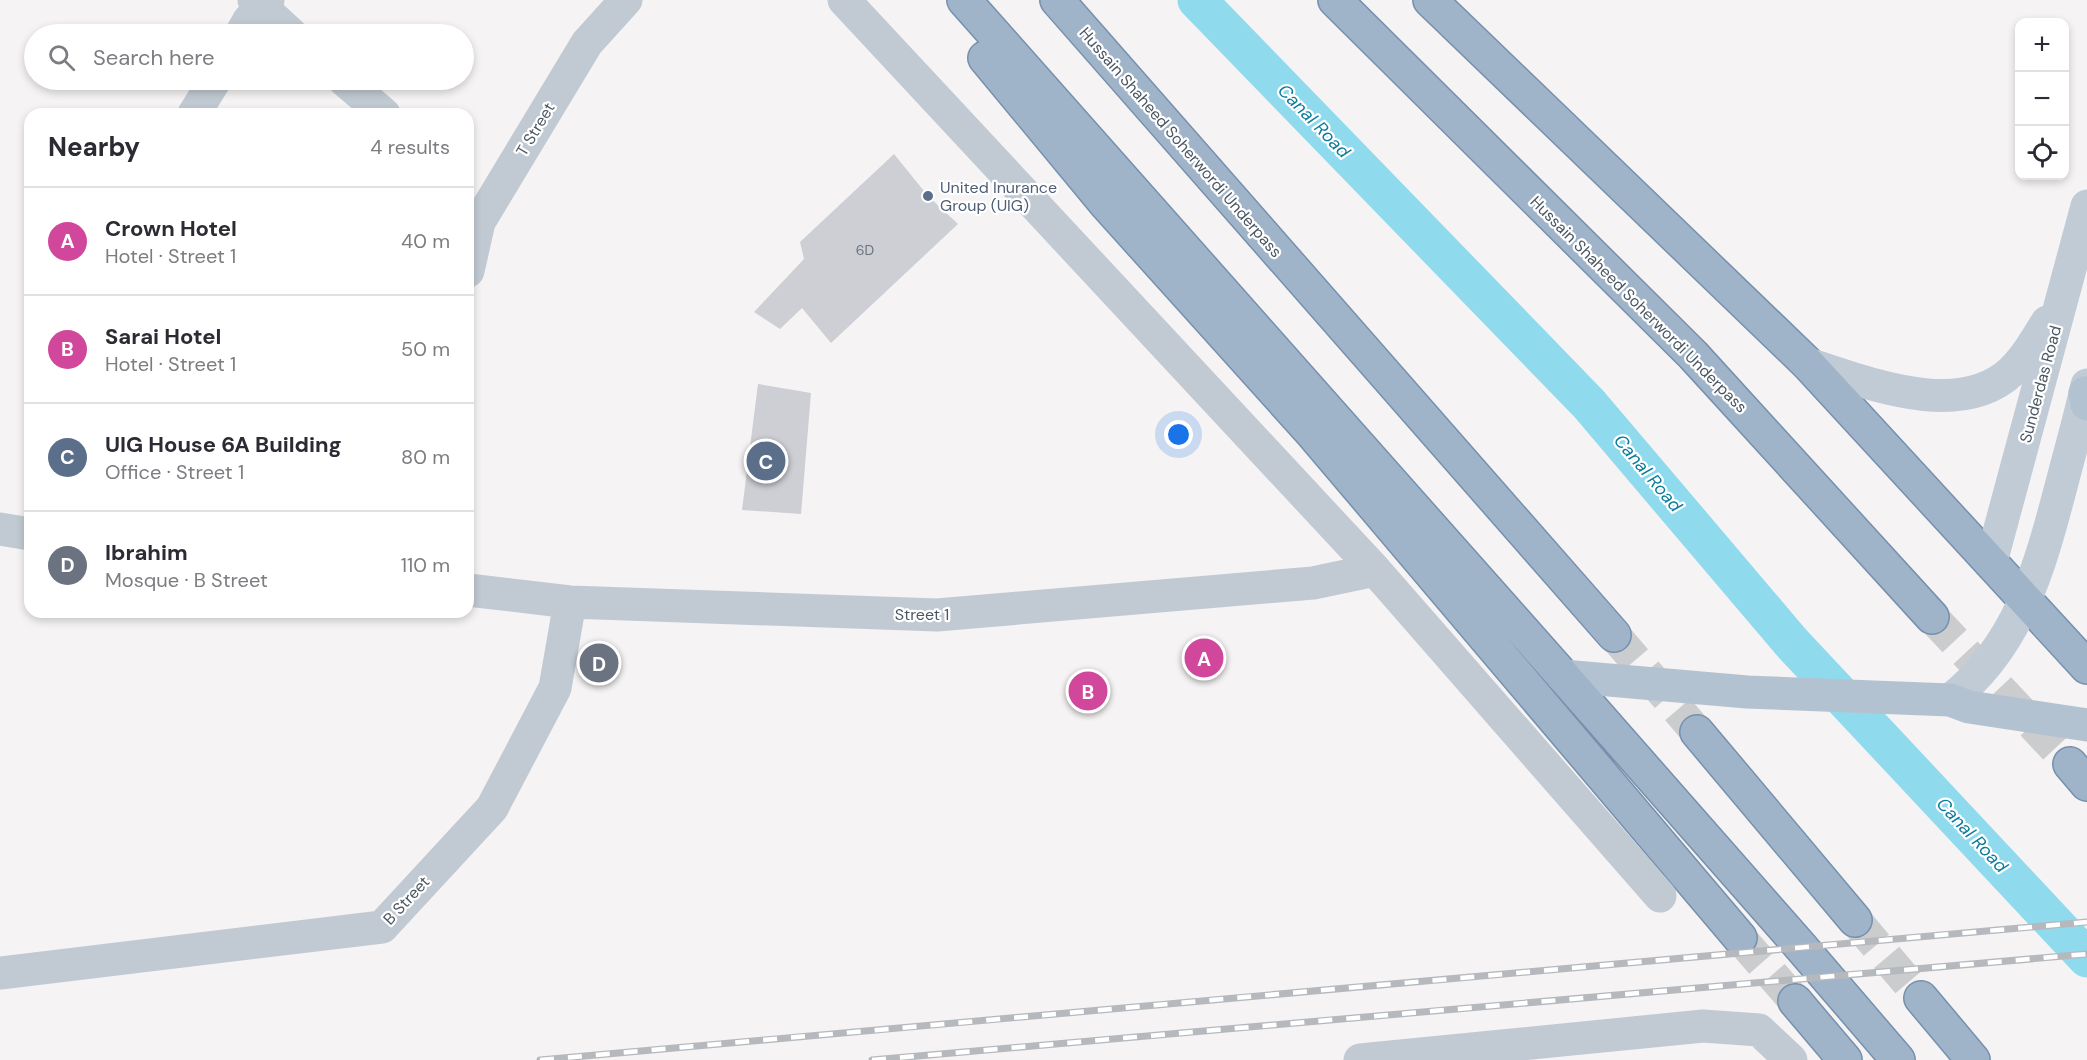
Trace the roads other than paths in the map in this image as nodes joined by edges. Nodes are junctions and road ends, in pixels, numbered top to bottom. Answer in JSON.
{"nodes":[{"id":1,"x":626,"y":0,"type":"edge"},
{"id":2,"x":950,"y":0,"type":"edge"},
{"id":3,"x":964,"y":0,"type":"edge"},
{"id":4,"x":1057,"y":0,"type":"edge"},
{"id":5,"x":1335,"y":0,"type":"edge"},
{"id":6,"x":1430,"y":0,"type":"edge"},
{"id":7,"x":849,"y":2,"type":"edge"},
{"id":8,"x":261,"y":3,"type":"edge"},
{"id":9,"x":247,"y":24,"type":"edge"},
{"id":10,"x":281,"y":24,"type":"edge"},
{"id":11,"x":208,"y":90,"type":"edge"},
{"id":12,"x":356,"y":90,"type":"edge"},
{"id":13,"x":198,"y":108,"type":"edge"},
{"id":14,"x":377,"y":108,"type":"edge"},
{"id":15,"x":2087,"y":206,"type":"edge"},
{"id":16,"x":474,"y":244,"type":"edge"},
{"id":17,"x":2064,"y":294,"type":"junction"},
{"id":18,"x":1808,"y":364,"type":"junction"},
{"id":19,"x":2086,"y":394,"type":"edge"},
{"id":20,"x":0,"y":529,"type":"edge"},
{"id":21,"x":24,"y":533,"type":"edge"},
{"id":22,"x":1991,"y":562,"type":"junction"},
{"id":23,"x":1375,"y":570,"type":"junction"},
{"id":24,"x":474,"y":591,"type":"edge"},
{"id":25,"x":2025,"y":599,"type":"junction"},
{"id":26,"x":570,"y":602,"type":"junction"},
{"id":27,"x":1932,"y":617,"type":"tunnel mouth"},
{"id":28,"x":1614,"y":635,"type":"tunnel mouth"},
{"id":29,"x":2084,"y":662,"type":"edge"},
{"id":30,"x":1563,"y":676,"type":"junction"},
{"id":31,"x":1946,"y":700,"type":"junction"},
{"id":32,"x":2087,"y":725,"type":"edge"},
{"id":33,"x":1697,"y":732,"type":"tunnel mouth"},
{"id":34,"x":1660,"y":896,"type":"dead end"},
{"id":35,"x":1855,"y":920,"type":"tunnel mouth"},
{"id":36,"x":1740,"y":938,"type":"tunnel mouth"},
{"id":37,"x":0,"y":973,"type":"edge"},
{"id":38,"x":1921,"y":998,"type":"tunnel mouth"},
{"id":39,"x":1795,"y":1001,"type":"tunnel mouth"},
{"id":40,"x":1360,"y":1060,"type":"edge"},
{"id":41,"x":1791,"y":1060,"type":"edge"},
{"id":42,"x":1845,"y":1060,"type":"edge"},
{"id":43,"x":1898,"y":1060,"type":"edge"},
{"id":44,"x":1973,"y":1060,"type":"edge"}],
"edges":[{"from":1,"to":16,"type":"street","name":"T Street"},
{"from":2,"to":36,"type":"highway"},
{"from":3,"to":30,"type":"highway"},
{"from":4,"to":28,"type":"highway","name":"Hussain Shaheed Soherwordi Underpass"},
{"from":5,"to":27,"type":"highway","name":"Hussain Shaheed Soherwordi Underpass"},
{"from":6,"to":18,"type":"highway"},
{"from":7,"to":23,"type":"street"},
{"from":8,"to":9,"type":"street"},
{"from":8,"to":10,"type":"street"},
{"from":11,"to":13,"type":"street"},
{"from":12,"to":14,"type":"street"},
{"from":15,"to":17,"type":"main road","name":"Sunderdas Road"},
{"from":17,"to":18,"type":"main road"},
{"from":17,"to":22,"type":"main road","name":"Sunderdas Road"},
{"from":18,"to":22,"type":"highway"},
{"from":19,"to":25,"type":"main road"},
{"from":20,"to":21,"type":"street"},
{"from":22,"to":25,"type":"highway"},
{"from":23,"to":26,"type":"street","name":"Street 1"},
{"from":23,"to":34,"type":"street"},
{"from":24,"to":26,"type":"street","name":"Street 1"},
{"from":25,"to":29,"type":"highway"},
{"from":25,"to":31,"type":"main road"},
{"from":26,"to":37,"type":"street","name":"B Street"},
{"from":30,"to":31,"type":"main road"},
{"from":30,"to":43,"type":"highway"},
{"from":31,"to":32,"type":"main road"},
{"from":33,"to":35,"type":"highway"},
{"from":38,"to":44,"type":"highway"},
{"from":39,"to":42,"type":"highway"},
{"from":40,"to":41,"type":"street"}]}
